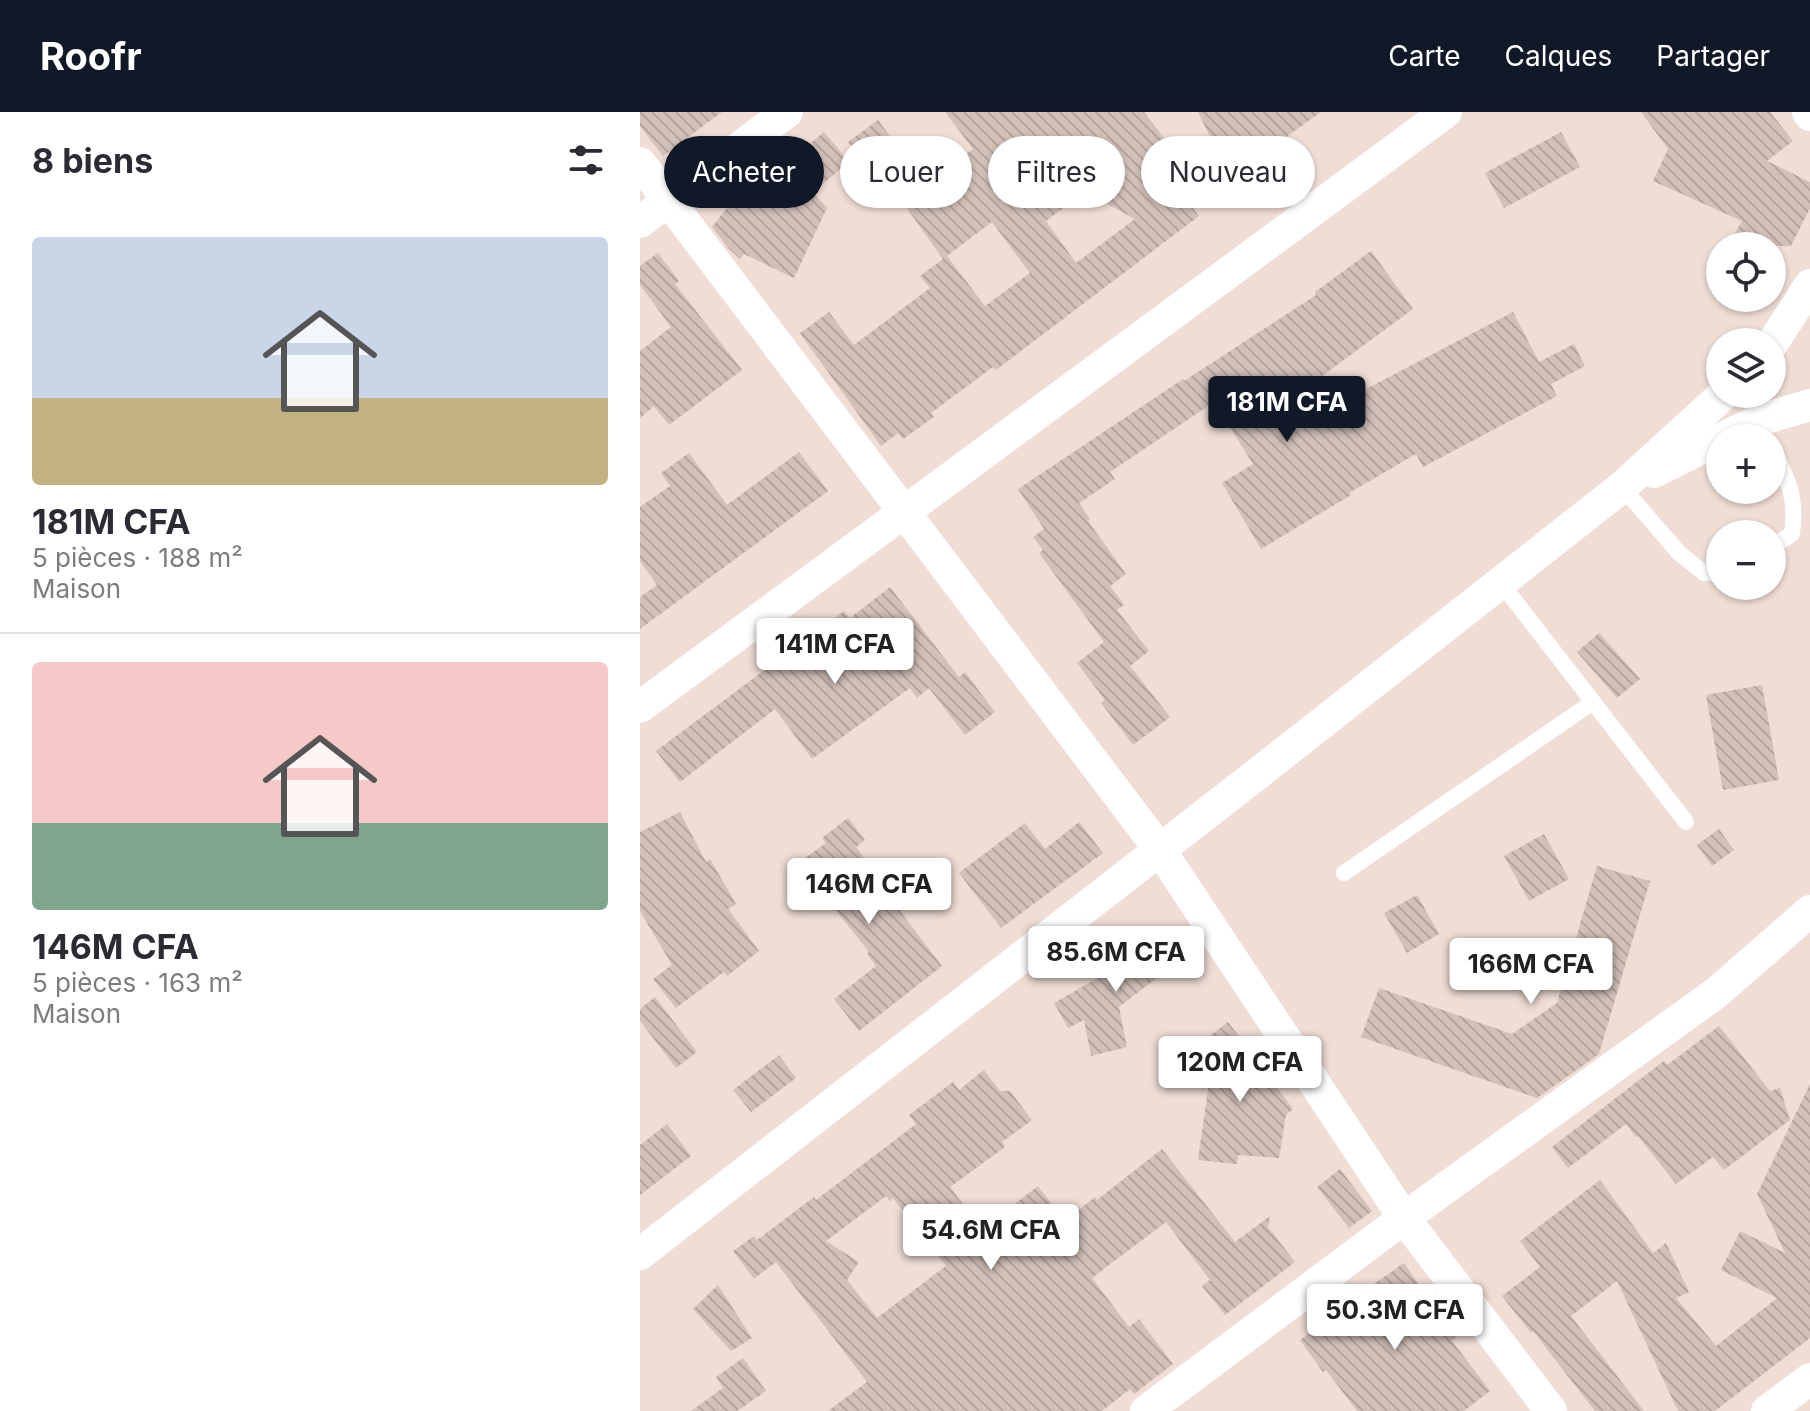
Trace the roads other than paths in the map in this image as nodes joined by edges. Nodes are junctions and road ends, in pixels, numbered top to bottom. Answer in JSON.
{"nodes":[{"id":1,"x":787,"y":112,"type":"edge"},
{"id":2,"x":1446,"y":112,"type":"edge"},
{"id":3,"x":755,"y":136,"type":"edge"},
{"id":4,"x":640,"y":163,"type":"edge"},
{"id":5,"x":664,"y":195,"type":"edge"},
{"id":6,"x":664,"y":203,"type":"edge"},
{"id":7,"x":674,"y":208,"type":"edge"},
{"id":8,"x":640,"y":222,"type":"edge"},
{"id":9,"x":1810,"y":285,"type":"edge"},
{"id":10,"x":1782,"y":328,"type":"edge"},
{"id":11,"x":1810,"y":405,"type":"edge"},
{"id":12,"x":1709,"y":408,"type":"edge"},
{"id":13,"x":1782,"y":424,"type":"edge"},
{"id":14,"x":1706,"y":447,"type":"edge"},
{"id":15,"x":1786,"y":477,"type":"edge"},
{"id":16,"x":1622,"y":487,"type":"junction"},
{"id":17,"x":904,"y":512,"type":"junction"},
{"id":18,"x":1786,"y":538,"type":"edge"},
{"id":19,"x":1706,"y":573,"type":"edge"},
{"id":20,"x":1501,"y":583,"type":"junction"},
{"id":21,"x":1593,"y":702,"type":"junction"},
{"id":22,"x":640,"y":707,"type":"edge"},
{"id":23,"x":1686,"y":822,"type":"dead end"},
{"id":24,"x":1160,"y":850,"type":"junction"},
{"id":25,"x":1344,"y":873,"type":"dead end"},
{"id":26,"x":1810,"y":911,"type":"edge"},
{"id":27,"x":1404,"y":1218,"type":"junction"},
{"id":28,"x":640,"y":1254,"type":"edge"},
{"id":29,"x":1810,"y":1379,"type":"edge"},
{"id":30,"x":1146,"y":1411,"type":"edge"},
{"id":31,"x":1551,"y":1411,"type":"edge"},
{"id":32,"x":1767,"y":1411,"type":"edge"}],
"edges":[{"from":1,"to":3,"type":"street"},
{"from":2,"to":17,"type":"street"},
{"from":4,"to":5,"type":"street"},
{"from":6,"to":8,"type":"street"},
{"from":7,"to":17,"type":"street"},
{"from":9,"to":10,"type":"street"},
{"from":11,"to":13,"type":"street"},
{"from":12,"to":16,"type":"street"},
{"from":14,"to":16,"type":"street"},
{"from":15,"to":18,"type":"lane"},
{"from":16,"to":19,"type":"lane"},
{"from":16,"to":20,"type":"street"},
{"from":17,"to":22,"type":"street"},
{"from":17,"to":24,"type":"street"},
{"from":20,"to":21,"type":"lane"},
{"from":20,"to":24,"type":"street"},
{"from":21,"to":23,"type":"lane"},
{"from":21,"to":25,"type":"lane"},
{"from":24,"to":27,"type":"street"},
{"from":24,"to":28,"type":"street"},
{"from":26,"to":27,"type":"street"},
{"from":27,"to":30,"type":"street"},
{"from":27,"to":31,"type":"street"},
{"from":29,"to":32,"type":"street"}]}
